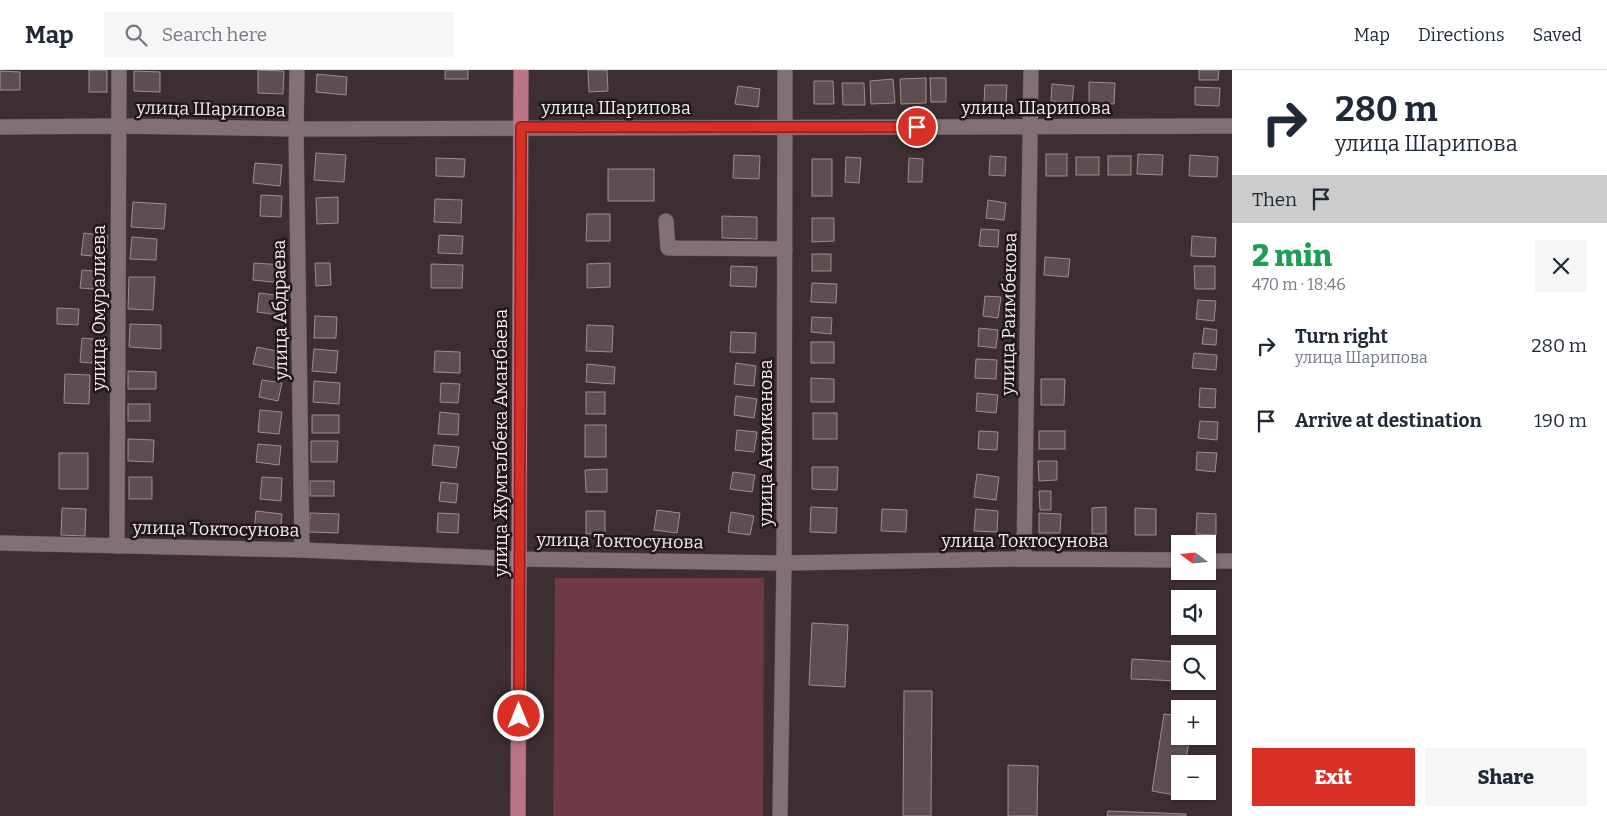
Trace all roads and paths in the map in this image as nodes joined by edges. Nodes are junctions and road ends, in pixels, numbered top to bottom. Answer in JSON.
{"nodes":[{"id":1,"x":119,"y":70,"type":"edge"},
{"id":2,"x":298,"y":70,"type":"edge"},
{"id":3,"x":521,"y":70,"type":"edge"},
{"id":4,"x":785,"y":70,"type":"edge"},
{"id":5,"x":1031,"y":70,"type":"edge"},
{"id":6,"x":119,"y":126,"type":"junction"},
{"id":7,"x":1030,"y":126,"type":"junction"},
{"id":8,"x":1232,"y":126,"type":"edge"},
{"id":9,"x":0,"y":127,"type":"edge"},
{"id":10,"x":521,"y":127,"type":"junction"},
{"id":11,"x":784,"y":127,"type":"junction"},
{"id":12,"x":296,"y":128,"type":"junction"},
{"id":13,"x":666,"y":221,"type":"dead end"},
{"id":14,"x":785,"y":249,"type":"junction"},
{"id":15,"x":0,"y":543,"type":"edge"},
{"id":16,"x":117,"y":546,"type":"junction"},
{"id":17,"x":302,"y":550,"type":"junction"},
{"id":18,"x":520,"y":559,"type":"junction"},
{"id":19,"x":1024,"y":559,"type":"junction"},
{"id":20,"x":1171,"y":560,"type":"edge"},
{"id":21,"x":1216,"y":561,"type":"edge"},
{"id":22,"x":1232,"y":561,"type":"edge"},
{"id":23,"x":784,"y":562,"type":"junction"},
{"id":24,"x":518,"y":816,"type":"edge"},
{"id":25,"x":780,"y":816,"type":"edge"}],
"edges":[{"from":1,"to":6,"type":"street","name":"улица Омуралиева"},
{"from":2,"to":12,"type":"street","name":"улица Абдраева"},
{"from":3,"to":10,"type":"main road","name":"улица Жумгалбека Аманбаева"},
{"from":4,"to":11,"type":"street","name":"улица Акимканова"},
{"from":5,"to":7,"type":"street","name":"улица Раимбекова"},
{"from":6,"to":9,"type":"street","name":"улица Шарипова"},
{"from":6,"to":12,"type":"street","name":"улица Шарипова"},
{"from":6,"to":16,"type":"street","name":"улица Омуралиева"},
{"from":7,"to":8,"type":"street","name":"улица Шарипова"},
{"from":7,"to":11,"type":"street","name":"улица Шарипова"},
{"from":7,"to":19,"type":"street","name":"улица Раимбекова"},
{"from":10,"to":11,"type":"street","name":"улица Шарипова"},
{"from":10,"to":12,"type":"street","name":"улица Шарипова"},
{"from":10,"to":18,"type":"main road","name":"улица Жумгалбека Аманбаева"},
{"from":11,"to":14,"type":"street","name":"улица Акимканова"},
{"from":12,"to":17,"type":"street","name":"улица Абдраева"},
{"from":13,"to":14,"type":"street"},
{"from":14,"to":23,"type":"street","name":"улица Акимканова"},
{"from":15,"to":16,"type":"street","name":"улица Токтосунова"},
{"from":16,"to":17,"type":"street","name":"улица Токтосунова"},
{"from":17,"to":18,"type":"street","name":"улица Токтосунова"},
{"from":18,"to":23,"type":"street","name":"улица Токтосунова"},
{"from":18,"to":24,"type":"main road","name":"улица Жумгалбека Аманбаева"},
{"from":19,"to":20,"type":"street","name":"улица Токтосунова"},
{"from":19,"to":23,"type":"street","name":"улица Токтосунова"},
{"from":21,"to":22,"type":"street"},
{"from":23,"to":25,"type":"street","name":"улица Акимканова"}]}
